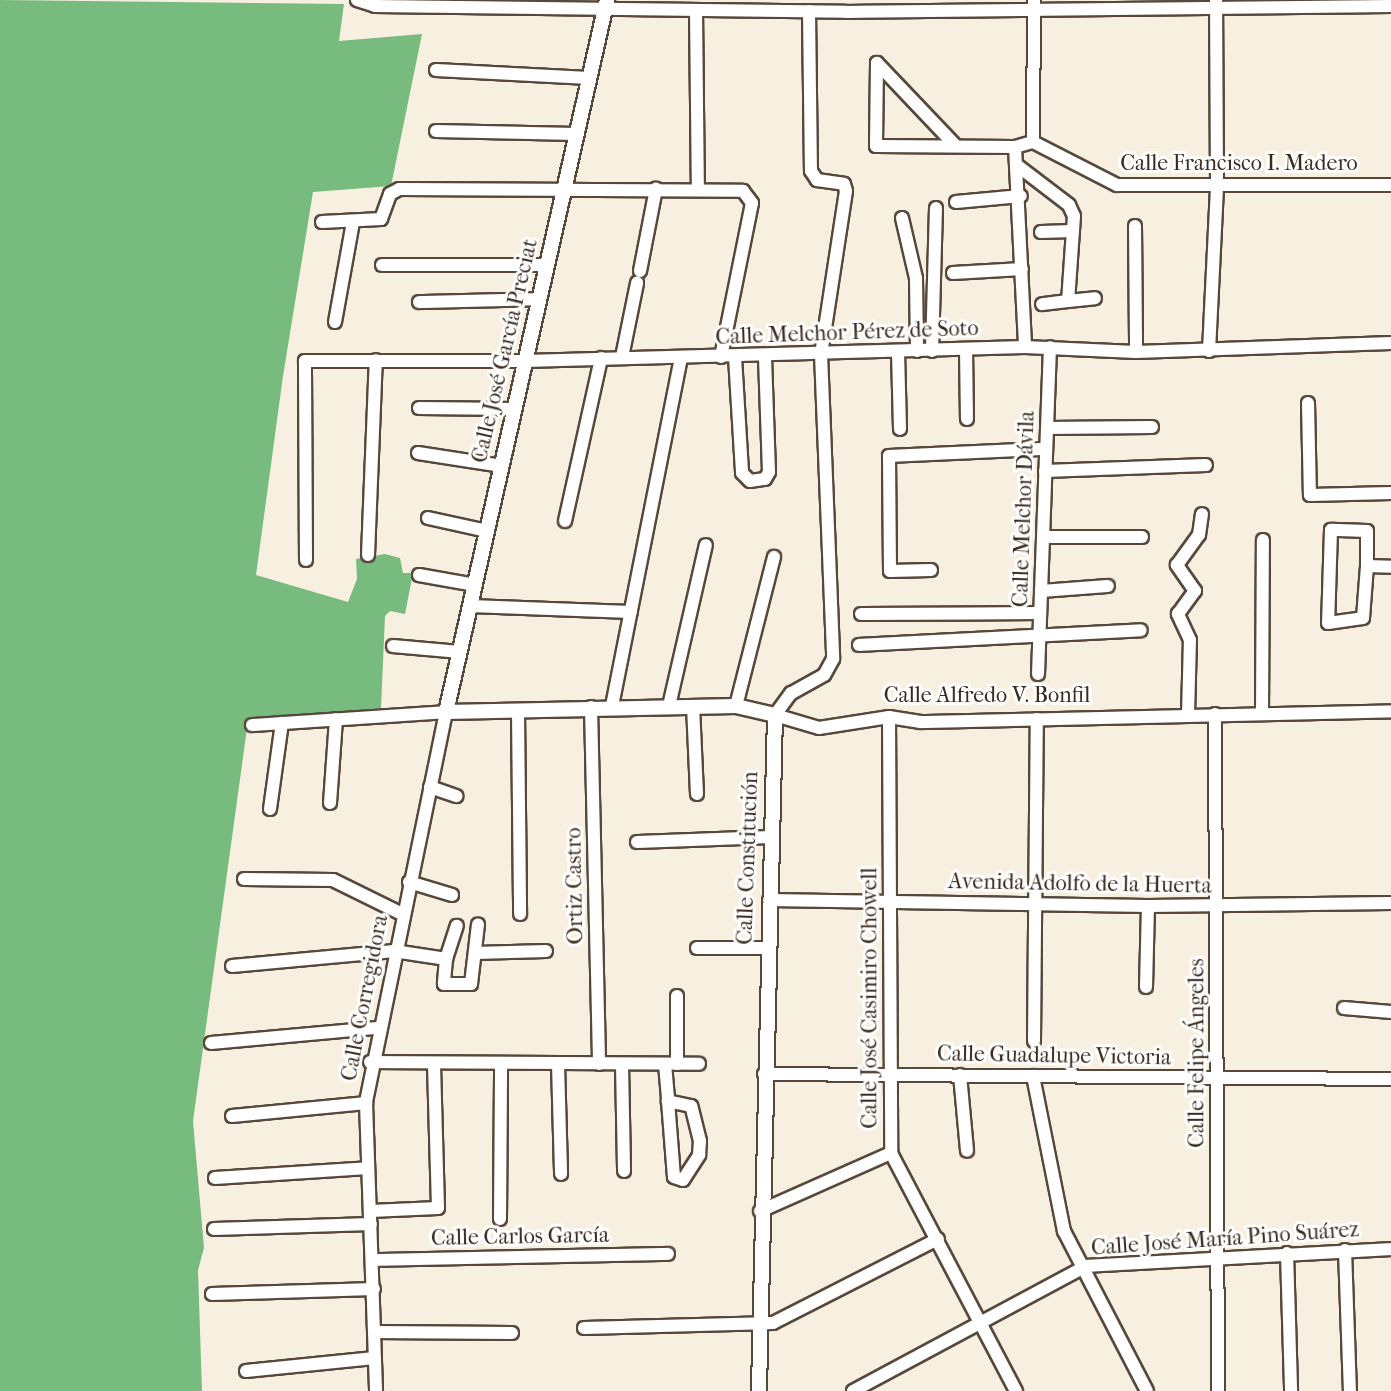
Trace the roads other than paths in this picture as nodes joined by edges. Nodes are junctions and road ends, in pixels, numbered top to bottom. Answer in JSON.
{"nodes":[{"id":1,"x":357,"y":0,"type":"edge"},
{"id":2,"x":837,"y":0,"type":"edge"},
{"id":3,"x":1216,"y":3,"type":"edge"},
{"id":4,"x":606,"y":5,"type":"edge"},
{"id":5,"x":723,"y":5,"type":"edge"},
{"id":6,"x":1034,"y":5,"type":"edge"},
{"id":7,"x":1391,"y":6,"type":"edge"},
{"id":8,"x":696,"y":10,"type":"junction"},
{"id":9,"x":809,"y":11,"type":"junction"},
{"id":10,"x":846,"y":12,"type":"junction"},
{"id":11,"x":436,"y":70,"type":"dead end"},
{"id":12,"x":589,"y":78,"type":"junction"},
{"id":13,"x":436,"y":131,"type":"dead end"},
{"id":14,"x":576,"y":134,"type":"junction"},
{"id":15,"x":1033,"y":142,"type":"junction"},
{"id":16,"x":954,"y":144,"type":"junction"},
{"id":17,"x":1015,"y":147,"type":"junction"},
{"id":18,"x":1018,"y":166,"type":"junction"},
{"id":19,"x":1217,"y":185,"type":"junction"},
{"id":20,"x":1391,"y":185,"type":"edge"},
{"id":21,"x":656,"y":189,"type":"junction"},
{"id":22,"x":698,"y":189,"type":"junction"},
{"id":23,"x":564,"y":190,"type":"junction"},
{"id":24,"x":1021,"y":196,"type":"junction"},
{"id":25,"x":956,"y":202,"type":"dead end"},
{"id":26,"x":936,"y":208,"type":"dead end"},
{"id":27,"x":902,"y":218,"type":"dead end"},
{"id":28,"x":322,"y":222,"type":"dead end"},
{"id":29,"x":353,"y":222,"type":"junction"},
{"id":30,"x":1135,"y":226,"type":"dead end"},
{"id":31,"x":1073,"y":231,"type":"junction"},
{"id":32,"x":1041,"y":232,"type":"dead end"},
{"id":33,"x":382,"y":265,"type":"dead end"},
{"id":34,"x":547,"y":265,"type":"junction"},
{"id":35,"x":1022,"y":269,"type":"junction"},
{"id":36,"x":953,"y":273,"type":"dead end"},
{"id":37,"x":1095,"y":298,"type":"dead end"},
{"id":38,"x":539,"y":299,"type":"junction"},
{"id":39,"x":1068,"y":301,"type":"junction"},
{"id":40,"x":419,"y":302,"type":"dead end"},
{"id":41,"x":1042,"y":304,"type":"dead end"},
{"id":42,"x":335,"y":322,"type":"dead end"},
{"id":43,"x":1391,"y":343,"type":"edge"},
{"id":44,"x":1025,"y":347,"type":"junction"},
{"id":45,"x":1050,"y":347,"type":"junction"},
{"id":46,"x":966,"y":349,"type":"junction"},
{"id":47,"x":917,"y":351,"type":"junction"},
{"id":48,"x":932,"y":351,"type":"junction"},
{"id":49,"x":1209,"y":351,"type":"junction"},
{"id":50,"x":898,"y":352,"type":"junction"},
{"id":51,"x":1136,"y":352,"type":"junction"},
{"id":52,"x":821,"y":354,"type":"junction"},
{"id":53,"x":765,"y":356,"type":"junction"},
{"id":54,"x":622,"y":357,"type":"junction"},
{"id":55,"x":728,"y":357,"type":"junction"},
{"id":56,"x":601,"y":358,"type":"junction"},
{"id":57,"x":681,"y":358,"type":"junction"},
{"id":58,"x":376,"y":360,"type":"junction"},
{"id":59,"x":525,"y":361,"type":"junction"},
{"id":60,"x":1308,"y":403,"type":"dead end"},
{"id":61,"x":419,"y":408,"type":"dead end"},
{"id":62,"x":514,"y":409,"type":"junction"},
{"id":63,"x":967,"y":419,"type":"dead end"},
{"id":64,"x":1152,"y":427,"type":"dead end"},
{"id":65,"x":1047,"y":428,"type":"junction"},
{"id":66,"x":900,"y":429,"type":"dead end"},
{"id":67,"x":1046,"y":449,"type":"junction"},
{"id":68,"x":418,"y":453,"type":"dead end"},
{"id":69,"x":1206,"y":465,"type":"dead end"},
{"id":70,"x":502,"y":466,"type":"junction"},
{"id":71,"x":1045,"y":471,"type":"junction"},
{"id":72,"x":1391,"y":493,"type":"edge"},
{"id":73,"x":1202,"y":514,"type":"dead end"},
{"id":74,"x":428,"y":518,"type":"dead end"},
{"id":75,"x":565,"y":521,"type":"dead end"},
{"id":76,"x":487,"y":531,"type":"junction"},
{"id":77,"x":1043,"y":537,"type":"junction"},
{"id":78,"x":1142,"y":537,"type":"dead end"},
{"id":79,"x":1263,"y":540,"type":"dead end"},
{"id":80,"x":706,"y":545,"type":"dead end"},
{"id":81,"x":368,"y":555,"type":"dead end"},
{"id":82,"x":774,"y":557,"type":"dead end"},
{"id":83,"x":306,"y":560,"type":"dead end"},
{"id":84,"x":1367,"y":566,"type":"junction"},
{"id":85,"x":1391,"y":567,"type":"edge"},
{"id":86,"x":931,"y":570,"type":"dead end"},
{"id":87,"x":419,"y":575,"type":"dead end"},
{"id":88,"x":475,"y":585,"type":"junction"},
{"id":89,"x":1108,"y":586,"type":"dead end"},
{"id":90,"x":1041,"y":591,"type":"junction"},
{"id":91,"x":470,"y":606,"type":"junction"},
{"id":92,"x":631,"y":612,"type":"junction"},
{"id":93,"x":1040,"y":613,"type":"junction"},
{"id":94,"x":861,"y":614,"type":"dead end"},
{"id":95,"x":1141,"y":630,"type":"dead end"},
{"id":96,"x":1039,"y":635,"type":"junction"},
{"id":97,"x":859,"y":645,"type":"dead end"},
{"id":98,"x":393,"y":646,"type":"dead end"},
{"id":99,"x":460,"y":652,"type":"junction"},
{"id":100,"x":1038,"y":674,"type":"dead end"},
{"id":101,"x":612,"y":706,"type":"junction"},
{"id":102,"x":669,"y":706,"type":"junction"},
{"id":103,"x":693,"y":706,"type":"junction"},
{"id":104,"x":736,"y":706,"type":"junction"},
{"id":105,"x":591,"y":707,"type":"junction"},
{"id":106,"x":1391,"y":711,"type":"edge"},
{"id":107,"x":446,"y":712,"type":"junction"},
{"id":108,"x":518,"y":712,"type":"junction"},
{"id":109,"x":1215,"y":714,"type":"junction"},
{"id":110,"x":1262,"y":714,"type":"junction"},
{"id":111,"x":775,"y":715,"type":"junction"},
{"id":112,"x":1188,"y":715,"type":"junction"},
{"id":113,"x":889,"y":717,"type":"junction"},
{"id":114,"x":336,"y":719,"type":"junction"},
{"id":115,"x":1037,"y":719,"type":"junction"},
{"id":116,"x":282,"y":723,"type":"junction"},
{"id":117,"x":252,"y":725,"type":"dead end"},
{"id":118,"x":430,"y":787,"type":"junction"},
{"id":119,"x":697,"y":794,"type":"dead end"},
{"id":120,"x":456,"y":796,"type":"dead end"},
{"id":121,"x":330,"y":803,"type":"dead end"},
{"id":122,"x":270,"y":809,"type":"dead end"},
{"id":123,"x":771,"y":837,"type":"junction"},
{"id":124,"x":637,"y":842,"type":"dead end"},
{"id":125,"x":244,"y":879,"type":"dead end"},
{"id":126,"x":409,"y":882,"type":"junction"},
{"id":127,"x":452,"y":895,"type":"dead end"},
{"id":128,"x":769,"y":900,"type":"junction"},
{"id":129,"x":889,"y":901,"type":"junction"},
{"id":130,"x":1391,"y":903,"type":"edge"},
{"id":131,"x":1036,"y":904,"type":"junction"},
{"id":132,"x":1148,"y":906,"type":"junction"},
{"id":133,"x":1216,"y":906,"type":"junction"},
{"id":134,"x":402,"y":914,"type":"junction"},
{"id":135,"x":520,"y":914,"type":"dead end"},
{"id":136,"x":478,"y":924,"type":"dead end"},
{"id":137,"x":457,"y":926,"type":"dead end"},
{"id":138,"x":697,"y":948,"type":"dead end"},
{"id":139,"x":767,"y":948,"type":"junction"},
{"id":140,"x":394,"y":951,"type":"junction"},
{"id":141,"x":546,"y":951,"type":"dead end"},
{"id":142,"x":475,"y":953,"type":"junction"},
{"id":143,"x":446,"y":959,"type":"junction"},
{"id":144,"x":232,"y":966,"type":"dead end"},
{"id":145,"x":1146,"y":987,"type":"dead end"},
{"id":146,"x":677,"y":996,"type":"dead end"},
{"id":147,"x":1344,"y":1008,"type":"dead end"},
{"id":148,"x":1391,"y":1012,"type":"edge"},
{"id":149,"x":377,"y":1028,"type":"junction"},
{"id":150,"x":1034,"y":1041,"type":"dead end"},
{"id":151,"x":211,"y":1043,"type":"dead end"},
{"id":152,"x":370,"y":1062,"type":"junction"},
{"id":153,"x":434,"y":1063,"type":"junction"},
{"id":154,"x":501,"y":1063,"type":"junction"},
{"id":155,"x":558,"y":1064,"type":"junction"},
{"id":156,"x":599,"y":1064,"type":"junction"},
{"id":157,"x":622,"y":1064,"type":"junction"},
{"id":158,"x":671,"y":1064,"type":"junction"},
{"id":159,"x":699,"y":1064,"type":"dead end"},
{"id":160,"x":887,"y":1073,"type":"junction"},
{"id":161,"x":764,"y":1074,"type":"junction"},
{"id":162,"x":960,"y":1075,"type":"junction"},
{"id":163,"x":1033,"y":1076,"type":"junction"},
{"id":164,"x":1217,"y":1079,"type":"junction"},
{"id":165,"x":1391,"y":1079,"type":"edge"},
{"id":166,"x":668,"y":1101,"type":"junction"},
{"id":167,"x":366,"y":1103,"type":"junction"},
{"id":168,"x":232,"y":1116,"type":"dead end"},
{"id":169,"x":967,"y":1151,"type":"dead end"},
{"id":170,"x":891,"y":1153,"type":"junction"},
{"id":171,"x":368,"y":1168,"type":"junction"},
{"id":172,"x":624,"y":1171,"type":"dead end"},
{"id":173,"x":561,"y":1174,"type":"dead end"},
{"id":174,"x":215,"y":1178,"type":"dead end"},
{"id":175,"x":760,"y":1211,"type":"junction"},
{"id":176,"x":371,"y":1217,"type":"junction"},
{"id":177,"x":500,"y":1219,"type":"dead end"},
{"id":178,"x":214,"y":1229,"type":"dead end"},
{"id":179,"x":938,"y":1239,"type":"junction"},
{"id":180,"x":1391,"y":1249,"type":"edge"},
{"id":181,"x":1345,"y":1250,"type":"junction"},
{"id":182,"x":1287,"y":1253,"type":"junction"},
{"id":183,"x":668,"y":1254,"type":"dead end"},
{"id":184,"x":374,"y":1260,"type":"junction"},
{"id":185,"x":1217,"y":1260,"type":"junction"},
{"id":186,"x":1086,"y":1266,"type":"junction"},
{"id":187,"x":374,"y":1289,"type":"junction"},
{"id":188,"x":212,"y":1294,"type":"dead end"},
{"id":189,"x":759,"y":1323,"type":"junction"},
{"id":190,"x":980,"y":1323,"type":"junction"},
{"id":191,"x":584,"y":1328,"type":"dead end"},
{"id":192,"x":374,"y":1332,"type":"junction"},
{"id":193,"x":512,"y":1333,"type":"dead end"},
{"id":194,"x":374,"y":1358,"type":"junction"},
{"id":195,"x":246,"y":1371,"type":"dead end"},
{"id":196,"x":376,"y":1391,"type":"edge"},
{"id":197,"x":759,"y":1391,"type":"edge"},
{"id":198,"x":853,"y":1391,"type":"edge"},
{"id":199,"x":1016,"y":1391,"type":"edge"},
{"id":200,"x":1147,"y":1391,"type":"edge"},
{"id":201,"x":1218,"y":1391,"type":"edge"},
{"id":202,"x":1291,"y":1391,"type":"edge"},
{"id":203,"x":1350,"y":1391,"type":"edge"}],
"edges":[{"from":1,"to":4,"type":"street"},
{"from":2,"to":10,"type":"street"},
{"from":3,"to":6,"type":"street"},
{"from":3,"to":7,"type":"street"},
{"from":3,"to":19,"type":"street"},
{"from":4,"to":8,"type":"street"},
{"from":4,"to":12,"type":"street","name":"Calle José García Preciat"},
{"from":5,"to":8,"type":"street"},
{"from":5,"to":9,"type":"street"},
{"from":6,"to":10,"type":"street"},
{"from":6,"to":15,"type":"street"},
{"from":8,"to":22,"type":"street"},
{"from":9,"to":10,"type":"street"},
{"from":9,"to":52,"type":"street"},
{"from":11,"to":12,"type":"street"},
{"from":12,"to":14,"type":"street","name":"Calle José García Preciat"},
{"from":13,"to":14,"type":"street"},
{"from":14,"to":23,"type":"street","name":"Calle José García Preciat"},
{"from":15,"to":17,"type":"street"},
{"from":15,"to":19,"type":"street","name":"Calle Francisco I. Madero"},
{"from":16,"to":16,"type":"street"},
{"from":16,"to":17,"type":"street"},
{"from":17,"to":18,"type":"street"},
{"from":18,"to":24,"type":"street"},
{"from":18,"to":31,"type":"street"},
{"from":19,"to":20,"type":"street","name":"Calle Francisco I. Madero"},
{"from":19,"to":49,"type":"street"},
{"from":21,"to":22,"type":"street"},
{"from":21,"to":23,"type":"street"},
{"from":21,"to":54,"type":"street"},
{"from":22,"to":55,"type":"street"},
{"from":23,"to":29,"type":"street"},
{"from":23,"to":34,"type":"street","name":"Calle José García Preciat"},
{"from":24,"to":25,"type":"street"},
{"from":24,"to":35,"type":"street"},
{"from":26,"to":48,"type":"street"},
{"from":27,"to":47,"type":"street"},
{"from":28,"to":29,"type":"street"},
{"from":29,"to":42,"type":"street"},
{"from":30,"to":51,"type":"street"},
{"from":31,"to":32,"type":"street"},
{"from":31,"to":39,"type":"street"},
{"from":33,"to":34,"type":"street"},
{"from":34,"to":38,"type":"street","name":"Calle José García Preciat"},
{"from":35,"to":36,"type":"street"},
{"from":35,"to":44,"type":"street"},
{"from":37,"to":39,"type":"street"},
{"from":38,"to":40,"type":"street"},
{"from":38,"to":59,"type":"street","name":"Calle José García Preciat"},
{"from":39,"to":41,"type":"street"},
{"from":43,"to":49,"type":"street","name":"Calle Melchor Pérez de Soto"},
{"from":44,"to":45,"type":"street","name":"Calle Melchor Pérez de Soto"},
{"from":44,"to":46,"type":"street","name":"Calle Melchor Pérez de Soto"},
{"from":45,"to":51,"type":"street","name":"Calle Melchor Pérez de Soto"},
{"from":45,"to":65,"type":"street","name":"Calle Melchor Dávila"},
{"from":46,"to":48,"type":"street","name":"Calle Melchor Pérez de Soto"},
{"from":46,"to":63,"type":"street"},
{"from":47,"to":48,"type":"street","name":"Calle Melchor Pérez de Soto"},
{"from":47,"to":50,"type":"street","name":"Calle Melchor Pérez de Soto"},
{"from":49,"to":51,"type":"street","name":"Calle Melchor Pérez de Soto"},
{"from":50,"to":52,"type":"street","name":"Calle Melchor Pérez de Soto"},
{"from":50,"to":66,"type":"street"},
{"from":52,"to":53,"type":"street","name":"Calle Melchor Pérez de Soto"},
{"from":52,"to":111,"type":"street"},
{"from":53,"to":55,"type":"street","name":"Calle Melchor Pérez de Soto"},
{"from":53,"to":55,"type":"street"},
{"from":54,"to":56,"type":"street","name":"Calle Melchor Pérez de Soto"},
{"from":54,"to":57,"type":"street","name":"Calle Melchor Pérez de Soto"},
{"from":55,"to":57,"type":"street","name":"Calle Melchor Pérez de Soto"},
{"from":56,"to":59,"type":"street","name":"Calle Melchor Pérez de Soto"},
{"from":56,"to":75,"type":"street"},
{"from":57,"to":92,"type":"street"},
{"from":58,"to":59,"type":"street","name":"Calle Melchor Pérez de Soto"},
{"from":58,"to":81,"type":"street"},
{"from":58,"to":83,"type":"street","name":"Calle Melchor Pérez de Soto"},
{"from":59,"to":62,"type":"street","name":"Calle José García Preciat"},
{"from":60,"to":72,"type":"street"},
{"from":61,"to":62,"type":"street"},
{"from":62,"to":70,"type":"street","name":"Calle José García Preciat"},
{"from":64,"to":65,"type":"street"},
{"from":65,"to":67,"type":"street","name":"Calle Melchor Dávila"},
{"from":67,"to":71,"type":"street","name":"Calle Melchor Dávila"},
{"from":67,"to":86,"type":"street"},
{"from":68,"to":70,"type":"street"},
{"from":69,"to":71,"type":"street"},
{"from":70,"to":76,"type":"street","name":"Calle José García Preciat"},
{"from":71,"to":77,"type":"street","name":"Calle Melchor Dávila"},
{"from":73,"to":112,"type":"street"},
{"from":74,"to":76,"type":"street"},
{"from":76,"to":88,"type":"street","name":"Calle José García Preciat"},
{"from":77,"to":78,"type":"street"},
{"from":77,"to":90,"type":"street","name":"Calle Melchor Dávila"},
{"from":79,"to":110,"type":"street"},
{"from":80,"to":102,"type":"street"},
{"from":82,"to":104,"type":"street"},
{"from":84,"to":84,"type":"street"},
{"from":84,"to":85,"type":"street"},
{"from":87,"to":88,"type":"street"},
{"from":88,"to":91,"type":"street","name":"Calle José García Preciat"},
{"from":89,"to":90,"type":"street"},
{"from":90,"to":93,"type":"street","name":"Calle Melchor Dávila"},
{"from":91,"to":92,"type":"street"},
{"from":91,"to":99,"type":"street","name":"Calle José García Preciat"},
{"from":92,"to":101,"type":"street"},
{"from":93,"to":94,"type":"street"},
{"from":93,"to":96,"type":"street","name":"Calle Melchor Dávila"},
{"from":95,"to":96,"type":"street"},
{"from":96,"to":97,"type":"street"},
{"from":96,"to":100,"type":"street","name":"Calle Melchor Dávila"},
{"from":98,"to":99,"type":"street"},
{"from":99,"to":107,"type":"street","name":"Calle José García Preciat"},
{"from":101,"to":102,"type":"street","name":"Calle Alfredo V. Bonfil"},
{"from":101,"to":105,"type":"street","name":"Calle Alfredo V. Bonfil"},
{"from":102,"to":103,"type":"street","name":"Calle Alfredo V. Bonfil"},
{"from":103,"to":104,"type":"street","name":"Calle Alfredo V. Bonfil"},
{"from":103,"to":119,"type":"street"},
{"from":104,"to":111,"type":"street","name":"Calle Alfredo V. Bonfil"},
{"from":105,"to":108,"type":"street","name":"Calle Alfredo V. Bonfil"},
{"from":105,"to":156,"type":"street","name":"Ortiz Castro"},
{"from":106,"to":110,"type":"street","name":"Calle Alfredo V. Bonfil"},
{"from":107,"to":108,"type":"street","name":"Calle Alfredo V. Bonfil"},
{"from":107,"to":114,"type":"street","name":"Calle Alfredo V. Bonfil"},
{"from":107,"to":118,"type":"street","name":"Calle Corregidora"},
{"from":108,"to":135,"type":"street"},
{"from":109,"to":110,"type":"street","name":"Calle Alfredo V. Bonfil"},
{"from":109,"to":112,"type":"street","name":"Calle Alfredo V. Bonfil"},
{"from":109,"to":133,"type":"street","name":"Calle Felipe Ángeles"},
{"from":111,"to":113,"type":"street","name":"Calle Alfredo V. Bonfil"},
{"from":111,"to":123,"type":"street","name":"Calle Constitución"},
{"from":112,"to":115,"type":"street","name":"Calle Alfredo V. Bonfil"},
{"from":113,"to":115,"type":"street","name":"Calle Alfredo V. Bonfil"},
{"from":113,"to":129,"type":"street","name":"Calle José Casimiro Chowell"},
{"from":114,"to":116,"type":"street","name":"Calle Alfredo V. Bonfil"},
{"from":114,"to":121,"type":"street"},
{"from":115,"to":131,"type":"street"},
{"from":116,"to":117,"type":"street","name":"Calle Alfredo V. Bonfil"},
{"from":116,"to":122,"type":"street"},
{"from":118,"to":120,"type":"street"},
{"from":118,"to":126,"type":"street","name":"Calle Corregidora"},
{"from":123,"to":124,"type":"street"},
{"from":123,"to":128,"type":"street","name":"Calle Constitución"},
{"from":125,"to":134,"type":"street"},
{"from":126,"to":127,"type":"street"},
{"from":126,"to":134,"type":"street","name":"Calle Corregidora"},
{"from":128,"to":129,"type":"street","name":"Avenida Adolfo de la Huerta"},
{"from":128,"to":139,"type":"street","name":"Calle Constitución"},
{"from":129,"to":131,"type":"street","name":"Avenida Adolfo de la Huerta"},
{"from":129,"to":160,"type":"street","name":"Calle José Casimiro Chowell"},
{"from":130,"to":133,"type":"street","name":"Avenida Adolfo de la Huerta"},
{"from":131,"to":132,"type":"street","name":"Avenida Adolfo de la Huerta"},
{"from":131,"to":150,"type":"street"},
{"from":132,"to":133,"type":"street","name":"Avenida Adolfo de la Huerta"},
{"from":132,"to":145,"type":"street"},
{"from":133,"to":164,"type":"street","name":"Calle Felipe Ángeles"},
{"from":134,"to":140,"type":"street","name":"Calle Corregidora"},
{"from":136,"to":142,"type":"street"},
{"from":137,"to":143,"type":"street"},
{"from":138,"to":139,"type":"street"},
{"from":139,"to":161,"type":"street","name":"Calle Constitución"},
{"from":140,"to":143,"type":"street"},
{"from":140,"to":144,"type":"street"},
{"from":140,"to":149,"type":"street","name":"Calle Corregidora"},
{"from":141,"to":142,"type":"street"},
{"from":142,"to":143,"type":"street"},
{"from":146,"to":158,"type":"street"},
{"from":147,"to":148,"type":"street"},
{"from":149,"to":151,"type":"street"},
{"from":149,"to":152,"type":"street","name":"Calle Corregidora"},
{"from":152,"to":153,"type":"street"},
{"from":152,"to":167,"type":"street","name":"Calle Corregidora"},
{"from":153,"to":154,"type":"street"},
{"from":153,"to":176,"type":"street"},
{"from":154,"to":155,"type":"street"},
{"from":154,"to":177,"type":"street"},
{"from":155,"to":156,"type":"street"},
{"from":155,"to":173,"type":"street"},
{"from":156,"to":157,"type":"street"},
{"from":157,"to":158,"type":"street"},
{"from":157,"to":172,"type":"street"},
{"from":158,"to":159,"type":"street"},
{"from":158,"to":166,"type":"street"},
{"from":160,"to":161,"type":"street","name":"Calle Guadalupe Victoria"},
{"from":160,"to":162,"type":"street","name":"Calle Guadalupe Victoria"},
{"from":160,"to":170,"type":"street","name":"Calle José Casimiro Chowell"},
{"from":161,"to":175,"type":"street","name":"Calle Constitución"},
{"from":162,"to":163,"type":"street","name":"Calle Guadalupe Victoria"},
{"from":162,"to":169,"type":"street"},
{"from":163,"to":164,"type":"street","name":"Calle Guadalupe Victoria"},
{"from":163,"to":186,"type":"street"},
{"from":164,"to":165,"type":"street","name":"Calle Guadalupe Victoria"},
{"from":164,"to":185,"type":"street","name":"Calle Felipe Ángeles"},
{"from":166,"to":166,"type":"street"},
{"from":167,"to":168,"type":"street"},
{"from":167,"to":171,"type":"street","name":"Calle Corregidora"},
{"from":170,"to":175,"type":"street"},
{"from":170,"to":179,"type":"street","name":"Calle José Casimiro Chowell"},
{"from":171,"to":174,"type":"street"},
{"from":171,"to":176,"type":"street","name":"Calle Corregidora"},
{"from":175,"to":189,"type":"street","name":"Calle Constitución"},
{"from":176,"to":178,"type":"street"},
{"from":176,"to":184,"type":"street","name":"Calle Corregidora"},
{"from":179,"to":189,"type":"street"},
{"from":179,"to":190,"type":"street","name":"Calle José Casimiro Chowell"},
{"from":180,"to":181,"type":"street","name":"Calle José María Pino Suárez"},
{"from":181,"to":182,"type":"street","name":"Calle José María Pino Suárez"},
{"from":181,"to":203,"type":"street"},
{"from":182,"to":185,"type":"street","name":"Calle José María Pino Suárez"},
{"from":182,"to":202,"type":"street"},
{"from":183,"to":184,"type":"street","name":"Calle Carlos García"},
{"from":184,"to":187,"type":"street","name":"Calle Corregidora"},
{"from":185,"to":186,"type":"street","name":"Calle José María Pino Suárez"},
{"from":185,"to":201,"type":"street","name":"Calle Felipe Ángeles"},
{"from":186,"to":190,"type":"street","name":"Calle José María Pino Suárez"},
{"from":186,"to":200,"type":"street"},
{"from":187,"to":188,"type":"street"},
{"from":187,"to":192,"type":"street","name":"Calle Corregidora"},
{"from":189,"to":191,"type":"street"},
{"from":189,"to":197,"type":"street","name":"Calle Constitución"},
{"from":190,"to":198,"type":"street","name":"Calle José María Pino Suárez"},
{"from":190,"to":199,"type":"street","name":"Calle José Casimiro Chowell"},
{"from":192,"to":193,"type":"street"},
{"from":192,"to":194,"type":"street","name":"Calle Corregidora"},
{"from":194,"to":195,"type":"street"},
{"from":194,"to":196,"type":"street","name":"Calle Corregidora"}]}
